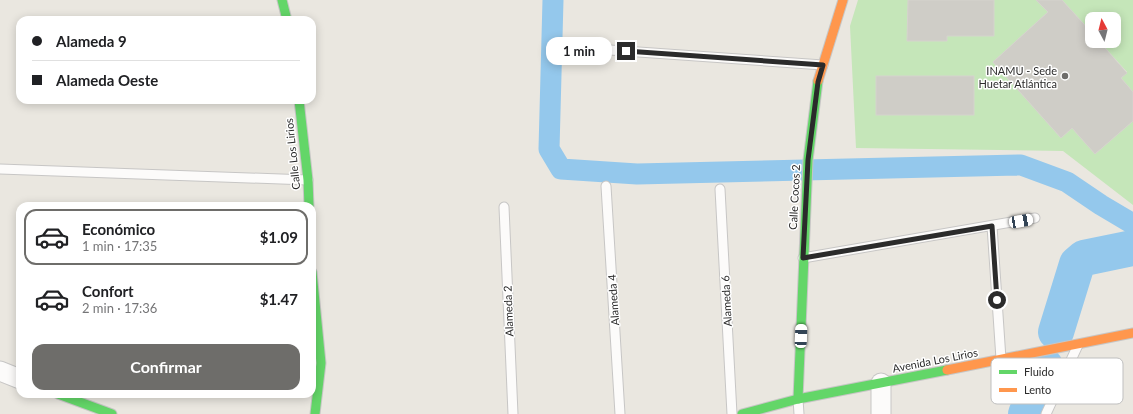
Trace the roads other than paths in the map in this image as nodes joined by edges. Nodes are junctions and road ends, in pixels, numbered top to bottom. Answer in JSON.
{"nodes":[{"id":1,"x":282,"y":0,"type":"edge"},
{"id":2,"x":843,"y":0,"type":"edge"},
{"id":3,"x":286,"y":16,"type":"edge"},
{"id":4,"x":610,"y":50,"type":"dead end"},
{"id":5,"x":823,"y":65,"type":"junction"},
{"id":6,"x":299,"y":104,"type":"edge"},
{"id":7,"x":0,"y":169,"type":"edge"},
{"id":8,"x":308,"y":180,"type":"junction"},
{"id":9,"x":606,"y":186,"type":"dead end"},
{"id":10,"x":720,"y":189,"type":"dead end"},
{"id":11,"x":309,"y":202,"type":"edge"},
{"id":12,"x":504,"y":207,"type":"dead end"},
{"id":13,"x":1035,"y":218,"type":"dead end"},
{"id":14,"x":992,"y":226,"type":"junction"},
{"id":15,"x":803,"y":258,"type":"junction"},
{"id":16,"x":316,"y":312,"type":"edge"},
{"id":17,"x":1133,"y":333,"type":"edge"},
{"id":18,"x":1078,"y":343,"type":"junction"},
{"id":19,"x":1001,"y":358,"type":"edge"},
{"id":20,"x":1006,"y":358,"type":"edge"},
{"id":21,"x":1071,"y":358,"type":"edge"},
{"id":22,"x":991,"y":361,"type":"edge"},
{"id":23,"x":0,"y":370,"type":"edge"},
{"id":24,"x":16,"y":377,"type":"edge"},
{"id":25,"x":881,"y":383,"type":"junction"},
{"id":26,"x":69,"y":398,"type":"edge"},
{"id":27,"x":798,"y":399,"type":"junction"},
{"id":28,"x":1051,"y":404,"type":"edge"},
{"id":29,"x":112,"y":414,"type":"edge"},
{"id":30,"x":315,"y":414,"type":"edge"},
{"id":31,"x":513,"y":414,"type":"edge"},
{"id":32,"x":620,"y":414,"type":"edge"},
{"id":33,"x":732,"y":414,"type":"edge"},
{"id":34,"x":742,"y":414,"type":"edge"},
{"id":35,"x":799,"y":414,"type":"edge"},
{"id":36,"x":881,"y":414,"type":"edge"},
{"id":37,"x":1046,"y":414,"type":"edge"}],
"edges":[{"from":1,"to":3,"type":"street"},
{"from":2,"to":5,"type":"street","name":"Calle Cocos 2"},
{"from":4,"to":5,"type":"lane"},
{"from":5,"to":15,"type":"street","name":"Calle Cocos 2"},
{"from":6,"to":8,"type":"street","name":"Calle Los Lirios"},
{"from":7,"to":8,"type":"lane"},
{"from":8,"to":11,"type":"street","name":"Calle Los Lirios"},
{"from":9,"to":32,"type":"lane","name":"Alameda 4"},
{"from":10,"to":33,"type":"lane","name":"Alameda 6"},
{"from":12,"to":31,"type":"lane","name":"Alameda 2"},
{"from":13,"to":14,"type":"lane"},
{"from":14,"to":15,"type":"lane"},
{"from":14,"to":19,"type":"lane"},
{"from":15,"to":27,"type":"street","name":"Calle Cocos 2"},
{"from":16,"to":30,"type":"street"},
{"from":17,"to":18,"type":"street","name":"Avenida Los Lirios"},
{"from":18,"to":20,"type":"street","name":"Avenida Los Lirios"},
{"from":18,"to":21,"type":"lane"},
{"from":22,"to":25,"type":"street","name":"Avenida Los Lirios"},
{"from":23,"to":24,"type":"street"},
{"from":25,"to":27,"type":"street","name":"Avenida Los Lirios"},
{"from":25,"to":36,"type":"street"},
{"from":26,"to":29,"type":"street"},
{"from":27,"to":34,"type":"street","name":"Avenida Los Lirios"},
{"from":27,"to":35,"type":"lane"},
{"from":28,"to":37,"type":"lane"}]}
